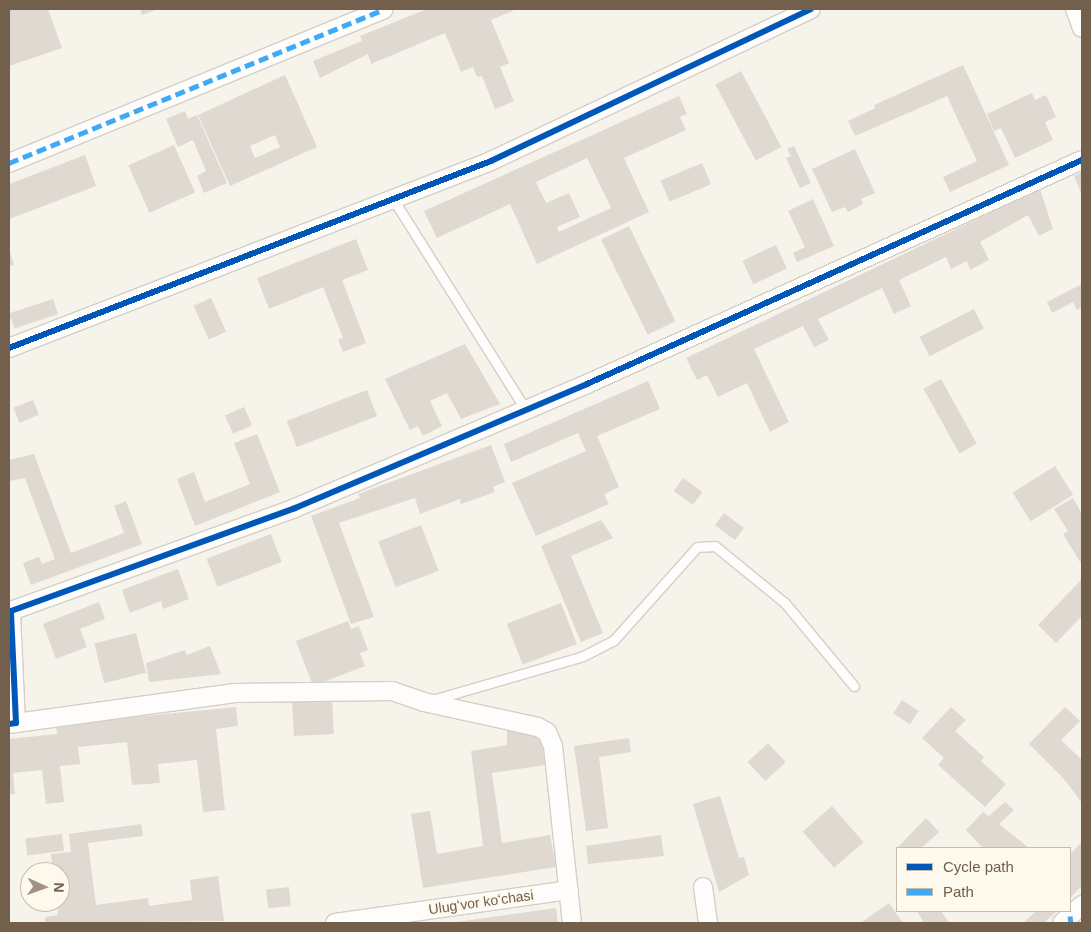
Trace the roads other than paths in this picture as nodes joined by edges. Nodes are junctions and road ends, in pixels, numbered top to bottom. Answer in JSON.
{"nodes":[{"id":1,"x":384,"y":9,"type":"edge"},
{"id":2,"x":811,"y":9,"type":"edge"},
{"id":3,"x":1075,"y":9,"type":"edge"},
{"id":4,"x":1082,"y":28,"type":"edge"},
{"id":5,"x":1082,"y":160,"type":"edge"},
{"id":6,"x":9,"y":163,"type":"edge"},
{"id":7,"x":393,"y":199,"type":"junction"},
{"id":8,"x":9,"y":348,"type":"edge"},
{"id":9,"x":526,"y":410,"type":"junction"},
{"id":10,"x":854,"y":686,"type":"dead end"},
{"id":11,"x":424,"y":702,"type":"junction"},
{"id":12,"x":12,"y":723,"type":"edge"},
{"id":13,"x":703,"y":887,"type":"dead end"},
{"id":14,"x":569,"y":890,"type":"junction"},
{"id":15,"x":335,"y":923,"type":"edge"},
{"id":16,"x":572,"y":923,"type":"edge"},
{"id":17,"x":708,"y":923,"type":"edge"}],
"edges":[{"from":1,"to":6,"type":"street"},
{"from":2,"to":7,"type":"street"},
{"from":3,"to":4,"type":"street"},
{"from":5,"to":9,"type":"street"},
{"from":7,"to":8,"type":"street"},
{"from":7,"to":9,"type":"lane"},
{"from":9,"to":12,"type":"street"},
{"from":10,"to":11,"type":"lane"},
{"from":11,"to":12,"type":"street"},
{"from":11,"to":14,"type":"street"},
{"from":13,"to":17,"type":"street"},
{"from":14,"to":15,"type":"street","name":"Ulugʻvor koʻchasi"},
{"from":14,"to":16,"type":"street"}]}
